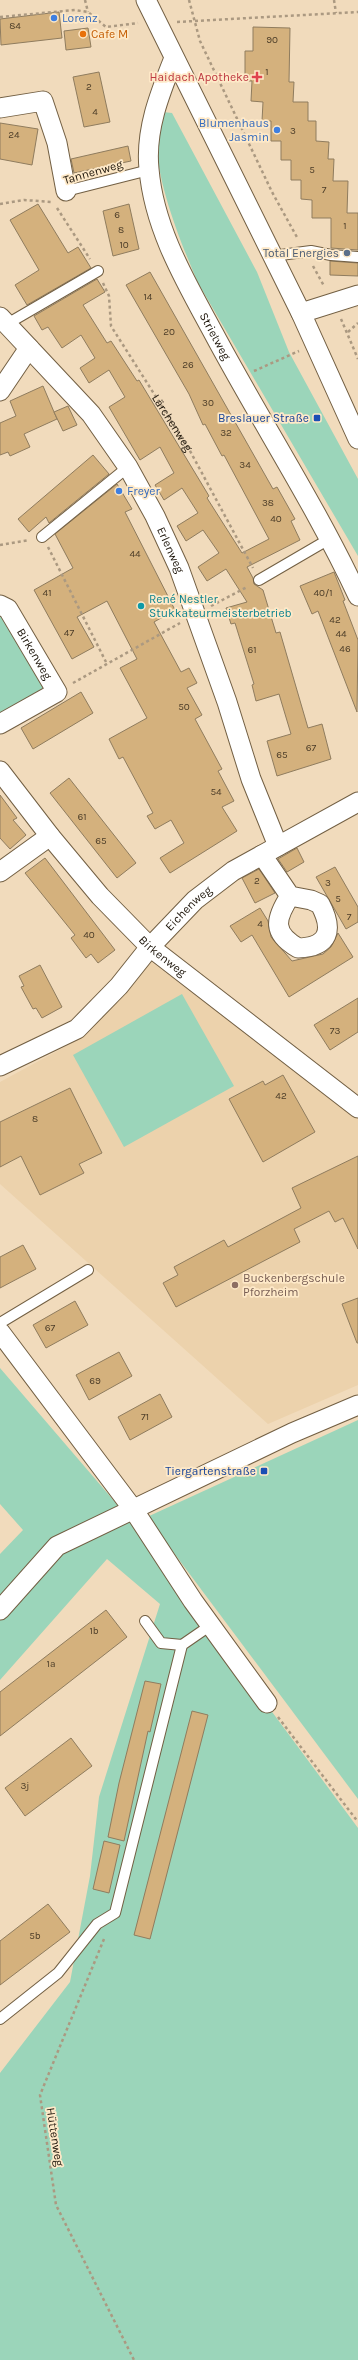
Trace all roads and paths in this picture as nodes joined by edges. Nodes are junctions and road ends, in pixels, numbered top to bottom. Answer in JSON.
{"nodes":[{"id":1,"x":85,"y":0,"type":"edge"},
{"id":2,"x":146,"y":0,"type":"edge"},
{"id":3,"x":189,"y":0,"type":"edge"},
{"id":4,"x":334,"y":0,"type":"edge"},
{"id":5,"x":88,"y":12,"type":"junction"},
{"id":6,"x":358,"y":12,"type":"edge"},
{"id":7,"x":336,"y":13,"type":"junction"},
{"id":8,"x":0,"y":18,"type":"edge"},
{"id":9,"x":156,"y":22,"type":"junction"},
{"id":10,"x":196,"y":22,"type":"junction"},
{"id":11,"x":174,"y":58,"type":"junction"},
{"id":12,"x":0,"y":108,"type":"edge"},
{"id":13,"x":149,"y":170,"type":"junction"},
{"id":14,"x":60,"y":197,"type":"junction"},
{"id":15,"x":0,"y":204,"type":"edge"},
{"id":16,"x":305,"y":252,"type":"junction"},
{"id":17,"x":273,"y":256,"type":"junction"},
{"id":18,"x":358,"y":256,"type":"edge"},
{"id":19,"x":98,"y":271,"type":"junction"},
{"id":20,"x":358,"y":295,"type":"edge"},
{"id":21,"x":333,"y":303,"type":"junction"},
{"id":22,"x":302,"y":313,"type":"junction"},
{"id":23,"x":3,"y":321,"type":"edge"},
{"id":24,"x":358,"y":323,"type":"edge"},
{"id":25,"x":348,"y":332,"type":"junction"},
{"id":26,"x":316,"y":344,"type":"junction"},
{"id":27,"x":29,"y":348,"type":"junction"},
{"id":28,"x":358,"y":359,"type":"edge"},
{"id":29,"x":238,"y":378,"type":"junction"},
{"id":30,"x":0,"y":391,"type":"edge"},
{"id":31,"x":358,"y":439,"type":"edge"},
{"id":32,"x":128,"y":467,"type":"junction"},
{"id":33,"x":42,"y":537,"type":"junction"},
{"id":34,"x":331,"y":538,"type":"junction"},
{"id":35,"x":0,"y":545,"type":"edge"},
{"id":36,"x":259,"y":580,"type":"junction"},
{"id":37,"x":358,"y":596,"type":"edge"},
{"id":38,"x":0,"y":605,"type":"edge"},
{"id":39,"x":194,"y":615,"type":"junction"},
{"id":40,"x":106,"y":662,"type":"junction"},
{"id":41,"x":57,"y":692,"type":"junction"},
{"id":42,"x":0,"y":724,"type":"edge"},
{"id":43,"x":0,"y":771,"type":"edge"},
{"id":44,"x":358,"y":802,"type":"edge"},
{"id":45,"x":50,"y":836,"type":"junction"},
{"id":46,"x":270,"y":850,"type":"junction"},
{"id":47,"x":0,"y":872,"type":"edge"},
{"id":48,"x":290,"y":896,"type":"dead end"},
{"id":49,"x":150,"y":947,"type":"junction"},
{"id":50,"x":0,"y":1066,"type":"edge"},
{"id":51,"x":358,"y":1108,"type":"edge"},
{"id":52,"x":88,"y":1270,"type":"dead end"},
{"id":53,"x":0,"y":1323,"type":"edge"},
{"id":54,"x":0,"y":1332,"type":"edge"},
{"id":55,"x":358,"y":1405,"type":"edge"},
{"id":56,"x":133,"y":1510,"type":"junction"},
{"id":57,"x":1,"y":1606,"type":"edge"},
{"id":58,"x":145,"y":1621,"type":"dead end"},
{"id":59,"x":211,"y":1625,"type":"junction"},
{"id":60,"x":182,"y":1645,"type":"junction"},
{"id":61,"x":267,"y":1703,"type":"joint"},
{"id":62,"x":358,"y":1822,"type":"edge"},
{"id":63,"x":115,"y":1913,"type":"junction"},
{"id":64,"x":0,"y":2019,"type":"edge"},
{"id":65,"x":134,"y":2360,"type":"edge"}],
"edges":[{"from":1,"to":5,"type":"path"},
{"from":2,"to":9,"type":"street"},
{"from":3,"to":10,"type":"path"},
{"from":4,"to":7,"type":"path"},
{"from":5,"to":8,"type":"path"},
{"from":5,"to":9,"type":"path"},
{"from":6,"to":7,"type":"path"},
{"from":7,"to":10,"type":"path"},
{"from":9,"to":10,"type":"path"},
{"from":9,"to":11,"type":"street"},
{"from":10,"to":16,"type":"path"},
{"from":11,"to":13,"type":"street","name":"Strietweg"},
{"from":11,"to":17,"type":"street"},
{"from":12,"to":14,"type":"street"},
{"from":13,"to":14,"type":"lane","name":"Tannenweg"},
{"from":13,"to":29,"type":"street","name":"Strietweg"},
{"from":14,"to":15,"type":"path"},
{"from":14,"to":19,"type":"path","name":"Lärchenweg"},
{"from":16,"to":17,"type":"lane"},
{"from":16,"to":18,"type":"lane"},
{"from":16,"to":21,"type":"path"},
{"from":17,"to":22,"type":"street"},
{"from":19,"to":23,"type":"lane"},
{"from":19,"to":36,"type":"path","name":"Lärchenweg"},
{"from":20,"to":21,"type":"street"},
{"from":21,"to":22,"type":"street"},
{"from":21,"to":25,"type":"path"},
{"from":22,"to":26,"type":"street"},
{"from":23,"to":27,"type":"street","name":"Erlenweg"},
{"from":24,"to":25,"type":"path"},
{"from":25,"to":28,"type":"path"},
{"from":26,"to":29,"type":"path"},
{"from":26,"to":31,"type":"street"},
{"from":27,"to":30,"type":"street"},
{"from":27,"to":32,"type":"street","name":"Erlenweg"},
{"from":29,"to":34,"type":"street","name":"Strietweg"},
{"from":32,"to":33,"type":"lane"},
{"from":32,"to":39,"type":"street","name":"Erlenweg"},
{"from":33,"to":35,"type":"path"},
{"from":33,"to":40,"type":"path"},
{"from":34,"to":36,"type":"lane"},
{"from":34,"to":37,"type":"street","name":"Strietweg"},
{"from":36,"to":39,"type":"path"},
{"from":38,"to":41,"type":"street","name":"Birkenweg"},
{"from":39,"to":40,"type":"path"},
{"from":39,"to":46,"type":"street","name":"Erlenweg"},
{"from":40,"to":41,"type":"path"},
{"from":41,"to":42,"type":"street","name":"Birkenweg"},
{"from":43,"to":45,"type":"street","name":"Birkenweg"},
{"from":44,"to":46,"type":"street","name":"Eichenweg"},
{"from":45,"to":47,"type":"street"},
{"from":45,"to":49,"type":"street","name":"Birkenweg"},
{"from":46,"to":48,"type":"street","name":"Erlenweg"},
{"from":46,"to":49,"type":"street","name":"Eichenweg"},
{"from":49,"to":50,"type":"street","name":"Eichenweg"},
{"from":49,"to":51,"type":"street","name":"Birkenweg"},
{"from":52,"to":53,"type":"lane"},
{"from":54,"to":56,"type":"street"},
{"from":55,"to":56,"type":"street"},
{"from":56,"to":57,"type":"street"},
{"from":56,"to":59,"type":"street"},
{"from":58,"to":60,"type":"lane"},
{"from":59,"to":60,"type":"lane"},
{"from":59,"to":61,"type":"street"},
{"from":60,"to":63,"type":"lane"},
{"from":61,"to":62,"type":"path"},
{"from":63,"to":64,"type":"lane"},
{"from":63,"to":65,"type":"path","name":"Hüttenweg"}]}
